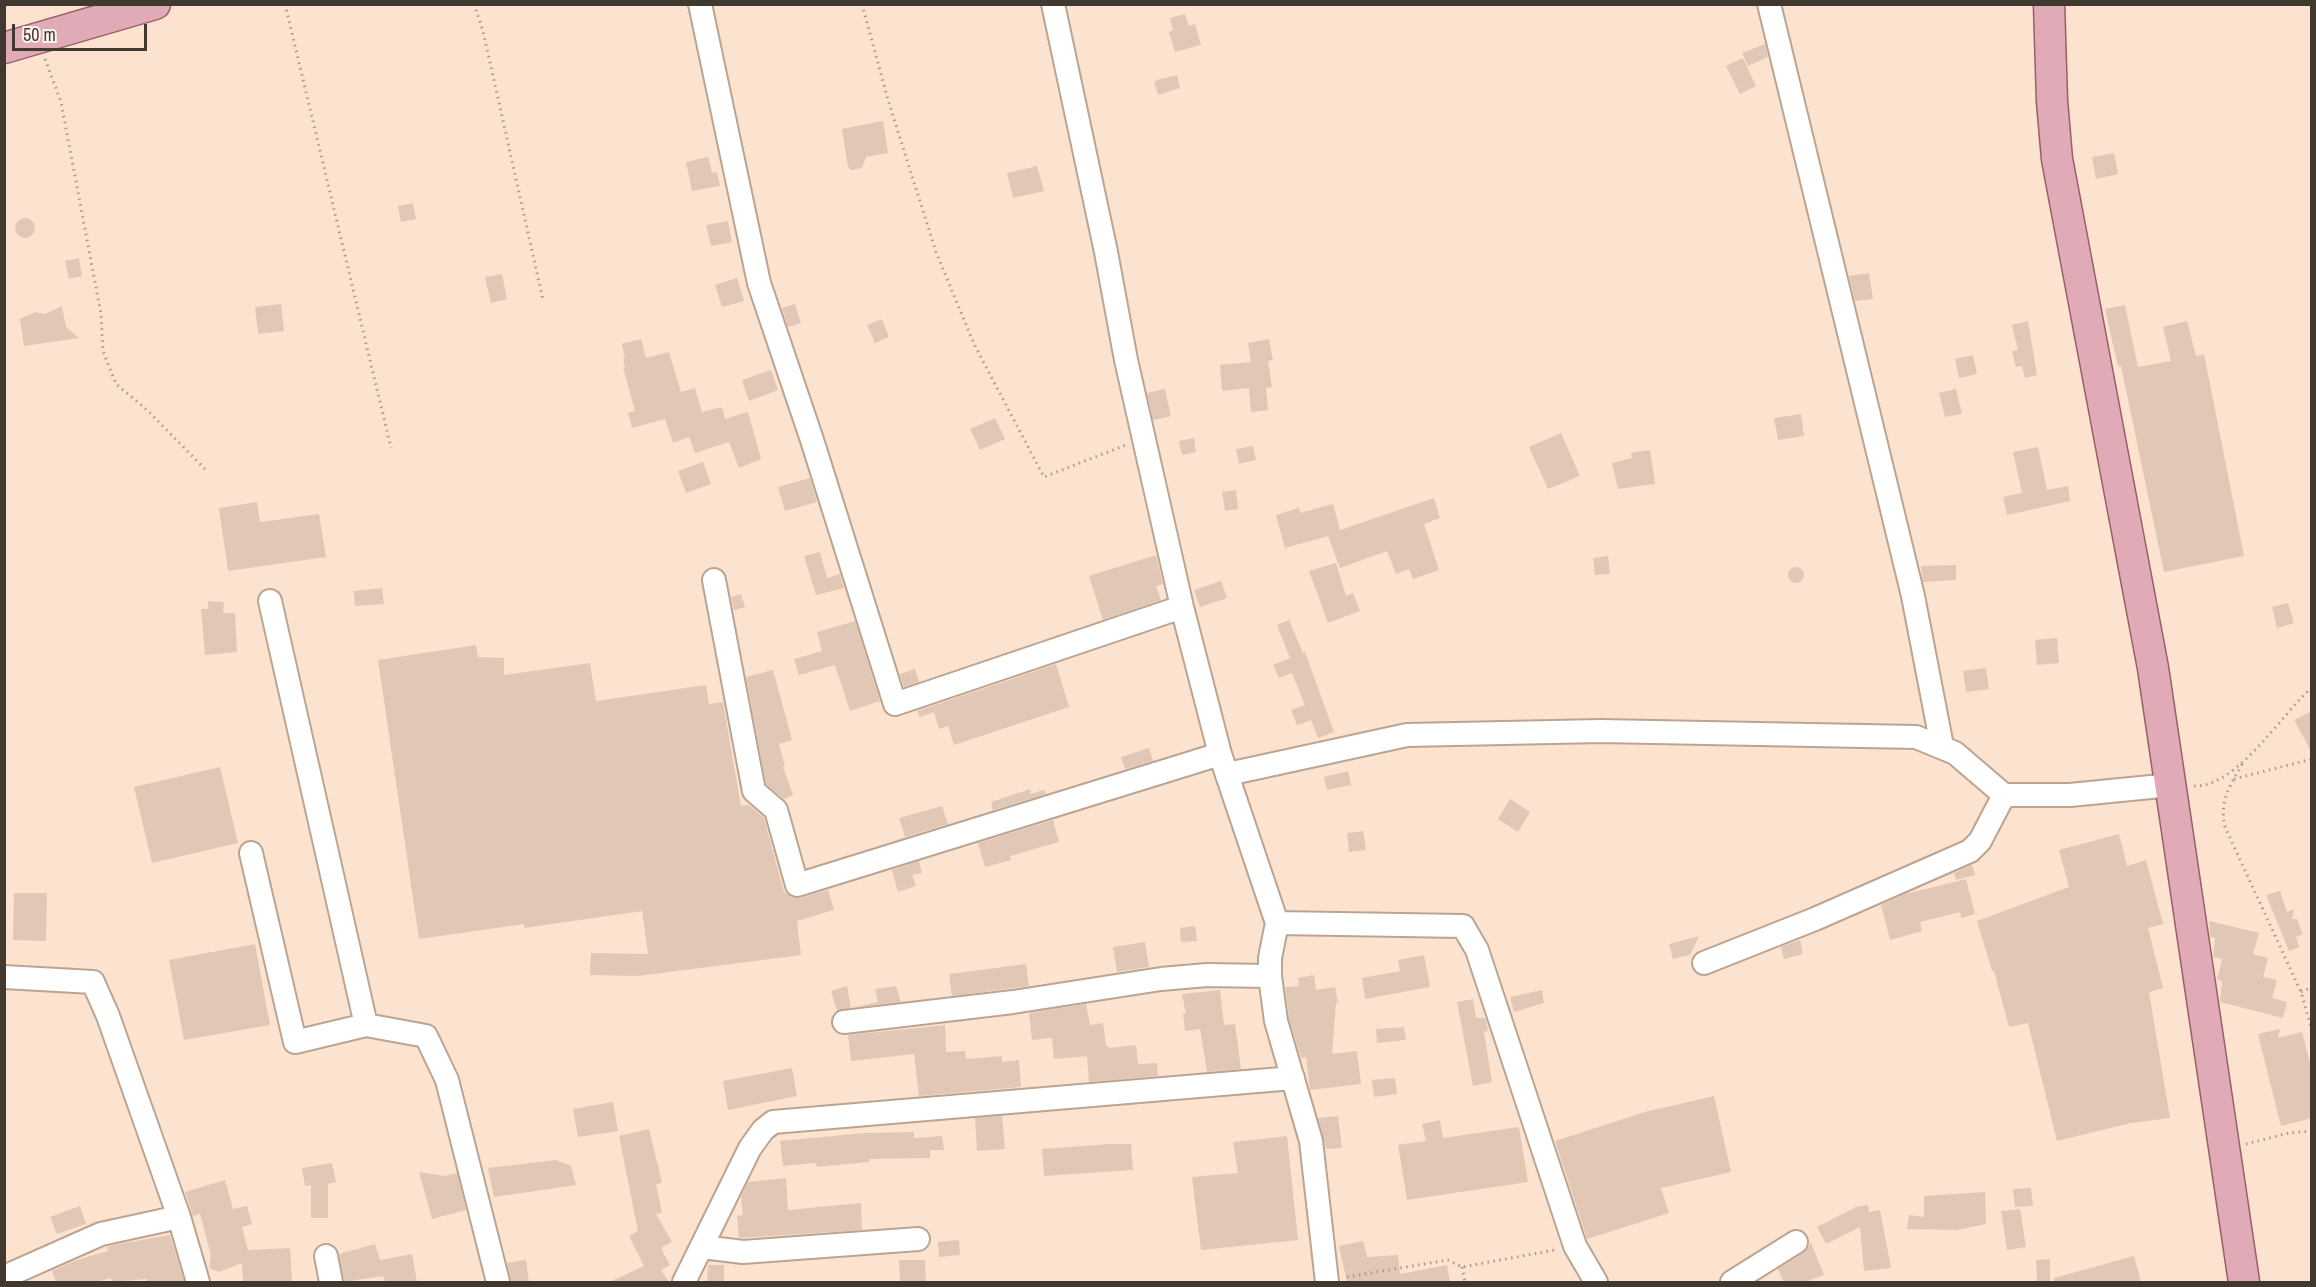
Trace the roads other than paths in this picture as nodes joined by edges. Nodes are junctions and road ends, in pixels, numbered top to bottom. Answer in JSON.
{"nodes":[{"id":1,"x":155,"y":4,"type":"edge"},
{"id":2,"x":700,"y":4,"type":"edge"},
{"id":3,"x":1053,"y":4,"type":"edge"},
{"id":4,"x":1769,"y":4,"type":"edge"},
{"id":5,"x":2049,"y":4,"type":"edge"},
{"id":6,"x":4,"y":48,"type":"edge"},
{"id":7,"x":714,"y":579,"type":"dead end"},
{"id":8,"x":270,"y":602,"type":"dead end"},
{"id":9,"x":1182,"y":607,"type":"junction"},
{"id":10,"x":1942,"y":746,"type":"junction"},
{"id":11,"x":1224,"y":764,"type":"junction"},
{"id":12,"x":2171,"y":785,"type":"junction"},
{"id":13,"x":2004,"y":795,"type":"junction"},
{"id":14,"x":251,"y":853,"type":"dead end"},
{"id":15,"x":1277,"y":923,"type":"junction"},
{"id":16,"x":1704,"y":963,"type":"dead end"},
{"id":17,"x":1270,"y":976,"type":"junction"},
{"id":18,"x":4,"y":977,"type":"edge"},
{"id":19,"x":844,"y":1022,"type":"dead end"},
{"id":20,"x":366,"y":1024,"type":"junction"},
{"id":21,"x":1293,"y":1078,"type":"junction"},
{"id":22,"x":179,"y":1217,"type":"junction"},
{"id":23,"x":918,"y":1239,"type":"dead end"},
{"id":24,"x":1796,"y":1242,"type":"dead end"},
{"id":25,"x":702,"y":1248,"type":"junction"},
{"id":26,"x":326,"y":1256,"type":"dead end"},
{"id":27,"x":4,"y":1277,"type":"edge"},
{"id":28,"x":198,"y":1282,"type":"edge"},
{"id":29,"x":331,"y":1282,"type":"edge"},
{"id":30,"x":498,"y":1282,"type":"edge"},
{"id":31,"x":684,"y":1282,"type":"edge"},
{"id":32,"x":1326,"y":1282,"type":"edge"},
{"id":33,"x":1596,"y":1282,"type":"edge"},
{"id":34,"x":1732,"y":1282,"type":"edge"},
{"id":35,"x":2244,"y":1282,"type":"edge"}],
"edges":[{"from":1,"to":6,"type":"main road"},
{"from":2,"to":9,"type":"street"},
{"from":3,"to":9,"type":"street"},
{"from":4,"to":10,"type":"street"},
{"from":5,"to":12,"type":"main road"},
{"from":7,"to":11,"type":"street"},
{"from":8,"to":20,"type":"street"},
{"from":9,"to":11,"type":"street"},
{"from":10,"to":11,"type":"street"},
{"from":10,"to":13,"type":"street"},
{"from":11,"to":15,"type":"street"},
{"from":12,"to":13,"type":"street"},
{"from":12,"to":35,"type":"main road"},
{"from":13,"to":16,"type":"street"},
{"from":14,"to":20,"type":"street"},
{"from":15,"to":17,"type":"street"},
{"from":15,"to":33,"type":"street"},
{"from":17,"to":19,"type":"street"},
{"from":17,"to":21,"type":"street"},
{"from":18,"to":22,"type":"street"},
{"from":20,"to":30,"type":"street"},
{"from":21,"to":25,"type":"street"},
{"from":21,"to":32,"type":"street"},
{"from":22,"to":27,"type":"street"},
{"from":22,"to":28,"type":"street"},
{"from":23,"to":25,"type":"street"},
{"from":24,"to":34,"type":"street"},
{"from":25,"to":31,"type":"street"},
{"from":26,"to":29,"type":"street"}]}
